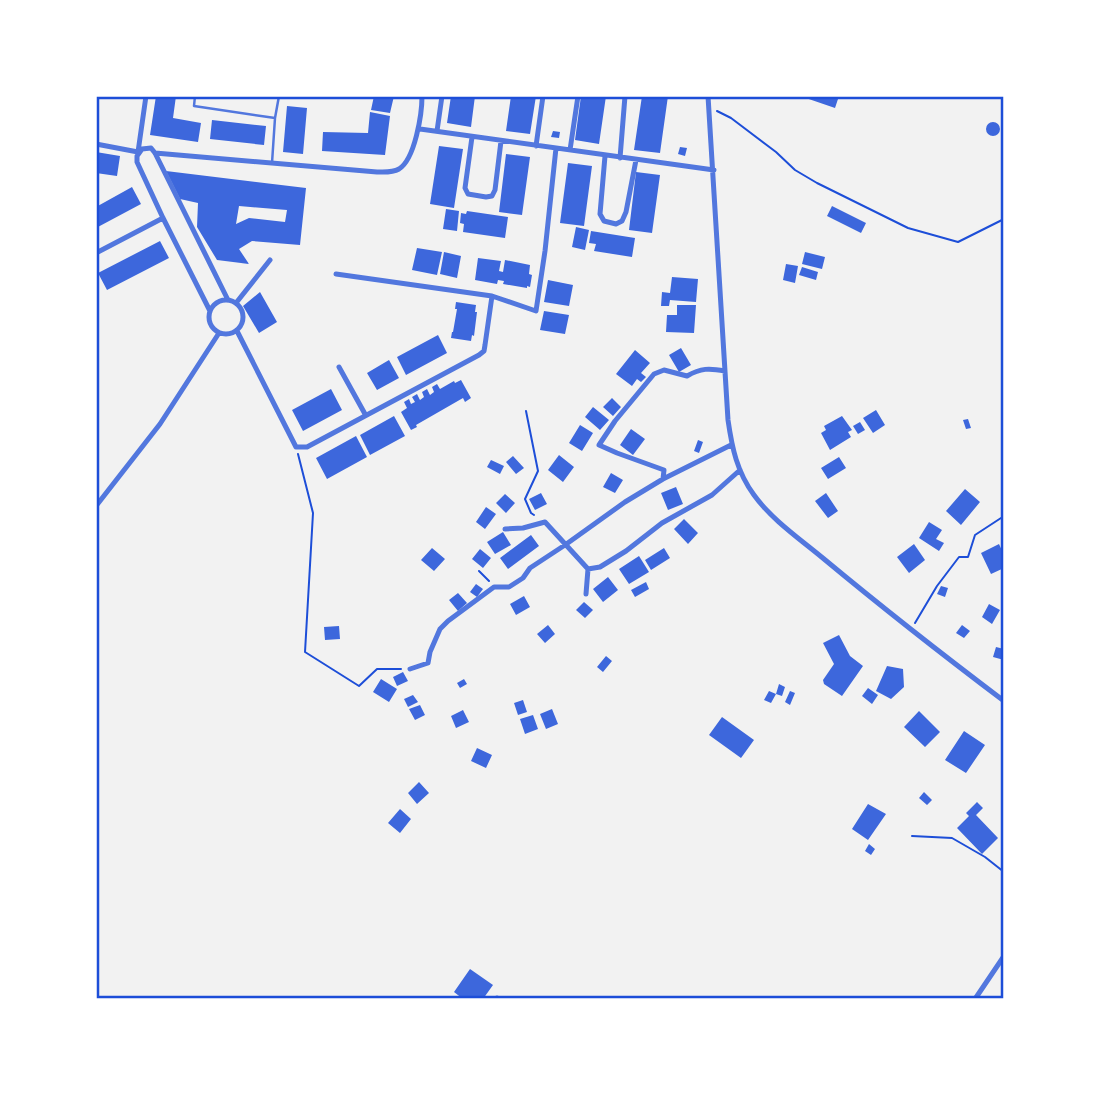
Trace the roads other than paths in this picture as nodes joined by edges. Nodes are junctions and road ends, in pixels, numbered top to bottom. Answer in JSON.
{"nodes":[{"id":1,"x":146,"y":96,"type":"edge"},
{"id":2,"x":195,"y":96,"type":"edge"},
{"id":3,"x":279,"y":96,"type":"edge"},
{"id":4,"x":422,"y":96,"type":"edge"},
{"id":5,"x":442,"y":96,"type":"edge"},
{"id":6,"x":542,"y":96,"type":"edge"},
{"id":7,"x":578,"y":96,"type":"edge"},
{"id":8,"x":625,"y":96,"type":"edge"},
{"id":9,"x":708,"y":96,"type":"edge"},
{"id":10,"x":275,"y":118,"type":"junction"},
{"id":11,"x":419,"y":129,"type":"junction"},
{"id":12,"x":437,"y":131,"type":"junction"},
{"id":13,"x":472,"y":137,"type":"junction"},
{"id":14,"x":501,"y":141,"type":"junction"},
{"id":15,"x":96,"y":144,"type":"edge"},
{"id":16,"x":536,"y":146,"type":"junction"},
{"id":17,"x":556,"y":148,"type":"junction"},
{"id":18,"x":570,"y":150,"type":"junction"},
{"id":19,"x":138,"y":152,"type":"junction"},
{"id":20,"x":155,"y":153,"type":"junction"},
{"id":21,"x":605,"y":156,"type":"junction"},
{"id":22,"x":620,"y":158,"type":"junction"},
{"id":23,"x":636,"y":160,"type":"junction"},
{"id":24,"x":272,"y":163,"type":"junction"},
{"id":25,"x":714,"y":170,"type":"junction"},
{"id":26,"x":163,"y":218,"type":"junction"},
{"id":27,"x":96,"y":253,"type":"edge"},
{"id":28,"x":270,"y":260,"type":"dead end"},
{"id":29,"x":336,"y":274,"type":"dead end"},
{"id":30,"x":492,"y":296,"type":"junction"},
{"id":31,"x":228,"y":300,"type":"junction"},
{"id":32,"x":236,"y":303,"type":"junction"},
{"id":33,"x":210,"y":311,"type":"junction"},
{"id":34,"x":237,"y":331,"type":"junction"},
{"id":35,"x":219,"y":333,"type":"junction"},
{"id":36,"x":340,"y":367,"type":"dead end"},
{"id":37,"x":725,"y":371,"type":"junction"},
{"id":38,"x":365,"y":414,"type":"junction"},
{"id":39,"x":732,"y":445,"type":"junction"},
{"id":40,"x":740,"y":470,"type":"junction"},
{"id":41,"x":663,"y":479,"type":"junction"},
{"id":42,"x":96,"y":506,"type":"edge"},
{"id":43,"x":505,"y":529,"type":"dead end"},
{"id":44,"x":565,"y":545,"type":"junction"},
{"id":45,"x":588,"y":569,"type":"junction"},
{"id":46,"x":586,"y":594,"type":"dead end"},
{"id":47,"x":410,"y":669,"type":"road end"},
{"id":48,"x":1004,"y":701,"type":"edge"},
{"id":49,"x":1004,"y":956,"type":"edge"},
{"id":50,"x":975,"y":999,"type":"edge"}],
"edges":[{"from":1,"to":19,"type":"street"},
{"from":2,"to":10,"type":"lane"},
{"from":3,"to":10,"type":"lane"},
{"from":4,"to":11,"type":"street"},
{"from":5,"to":12,"type":"street"},
{"from":6,"to":16,"type":"street"},
{"from":7,"to":18,"type":"street"},
{"from":8,"to":22,"type":"street"},
{"from":9,"to":25,"type":"street"},
{"from":10,"to":24,"type":"lane"},
{"from":11,"to":12,"type":"street"},
{"from":11,"to":24,"type":"street"},
{"from":12,"to":13,"type":"street"},
{"from":13,"to":14,"type":"street"},
{"from":13,"to":14,"type":"street"},
{"from":14,"to":16,"type":"street"},
{"from":15,"to":19,"type":"street"},
{"from":16,"to":17,"type":"street"},
{"from":17,"to":18,"type":"street"},
{"from":17,"to":30,"type":"street"},
{"from":18,"to":21,"type":"street"},
{"from":19,"to":20,"type":"street"},
{"from":19,"to":26,"type":"street"},
{"from":20,"to":24,"type":"street"},
{"from":20,"to":31,"type":"street"},
{"from":21,"to":22,"type":"street"},
{"from":21,"to":23,"type":"street"},
{"from":22,"to":23,"type":"street"},
{"from":23,"to":25,"type":"street"},
{"from":25,"to":37,"type":"street"},
{"from":26,"to":27,"type":"street"},
{"from":26,"to":33,"type":"street"},
{"from":28,"to":32,"type":"street"},
{"from":29,"to":30,"type":"street"},
{"from":30,"to":38,"type":"street"},
{"from":31,"to":32,"type":"street"},
{"from":31,"to":33,"type":"street"},
{"from":32,"to":34,"type":"street"},
{"from":33,"to":35,"type":"street"},
{"from":34,"to":35,"type":"street"},
{"from":34,"to":38,"type":"street"},
{"from":35,"to":42,"type":"street"},
{"from":36,"to":38,"type":"street"},
{"from":37,"to":39,"type":"street"},
{"from":37,"to":41,"type":"street"},
{"from":39,"to":40,"type":"street"},
{"from":39,"to":41,"type":"street"},
{"from":40,"to":45,"type":"street"},
{"from":40,"to":48,"type":"street"},
{"from":41,"to":44,"type":"street"},
{"from":43,"to":44,"type":"street"},
{"from":44,"to":45,"type":"street"},
{"from":44,"to":47,"type":"street"},
{"from":45,"to":46,"type":"street"},
{"from":49,"to":50,"type":"street"}]}
